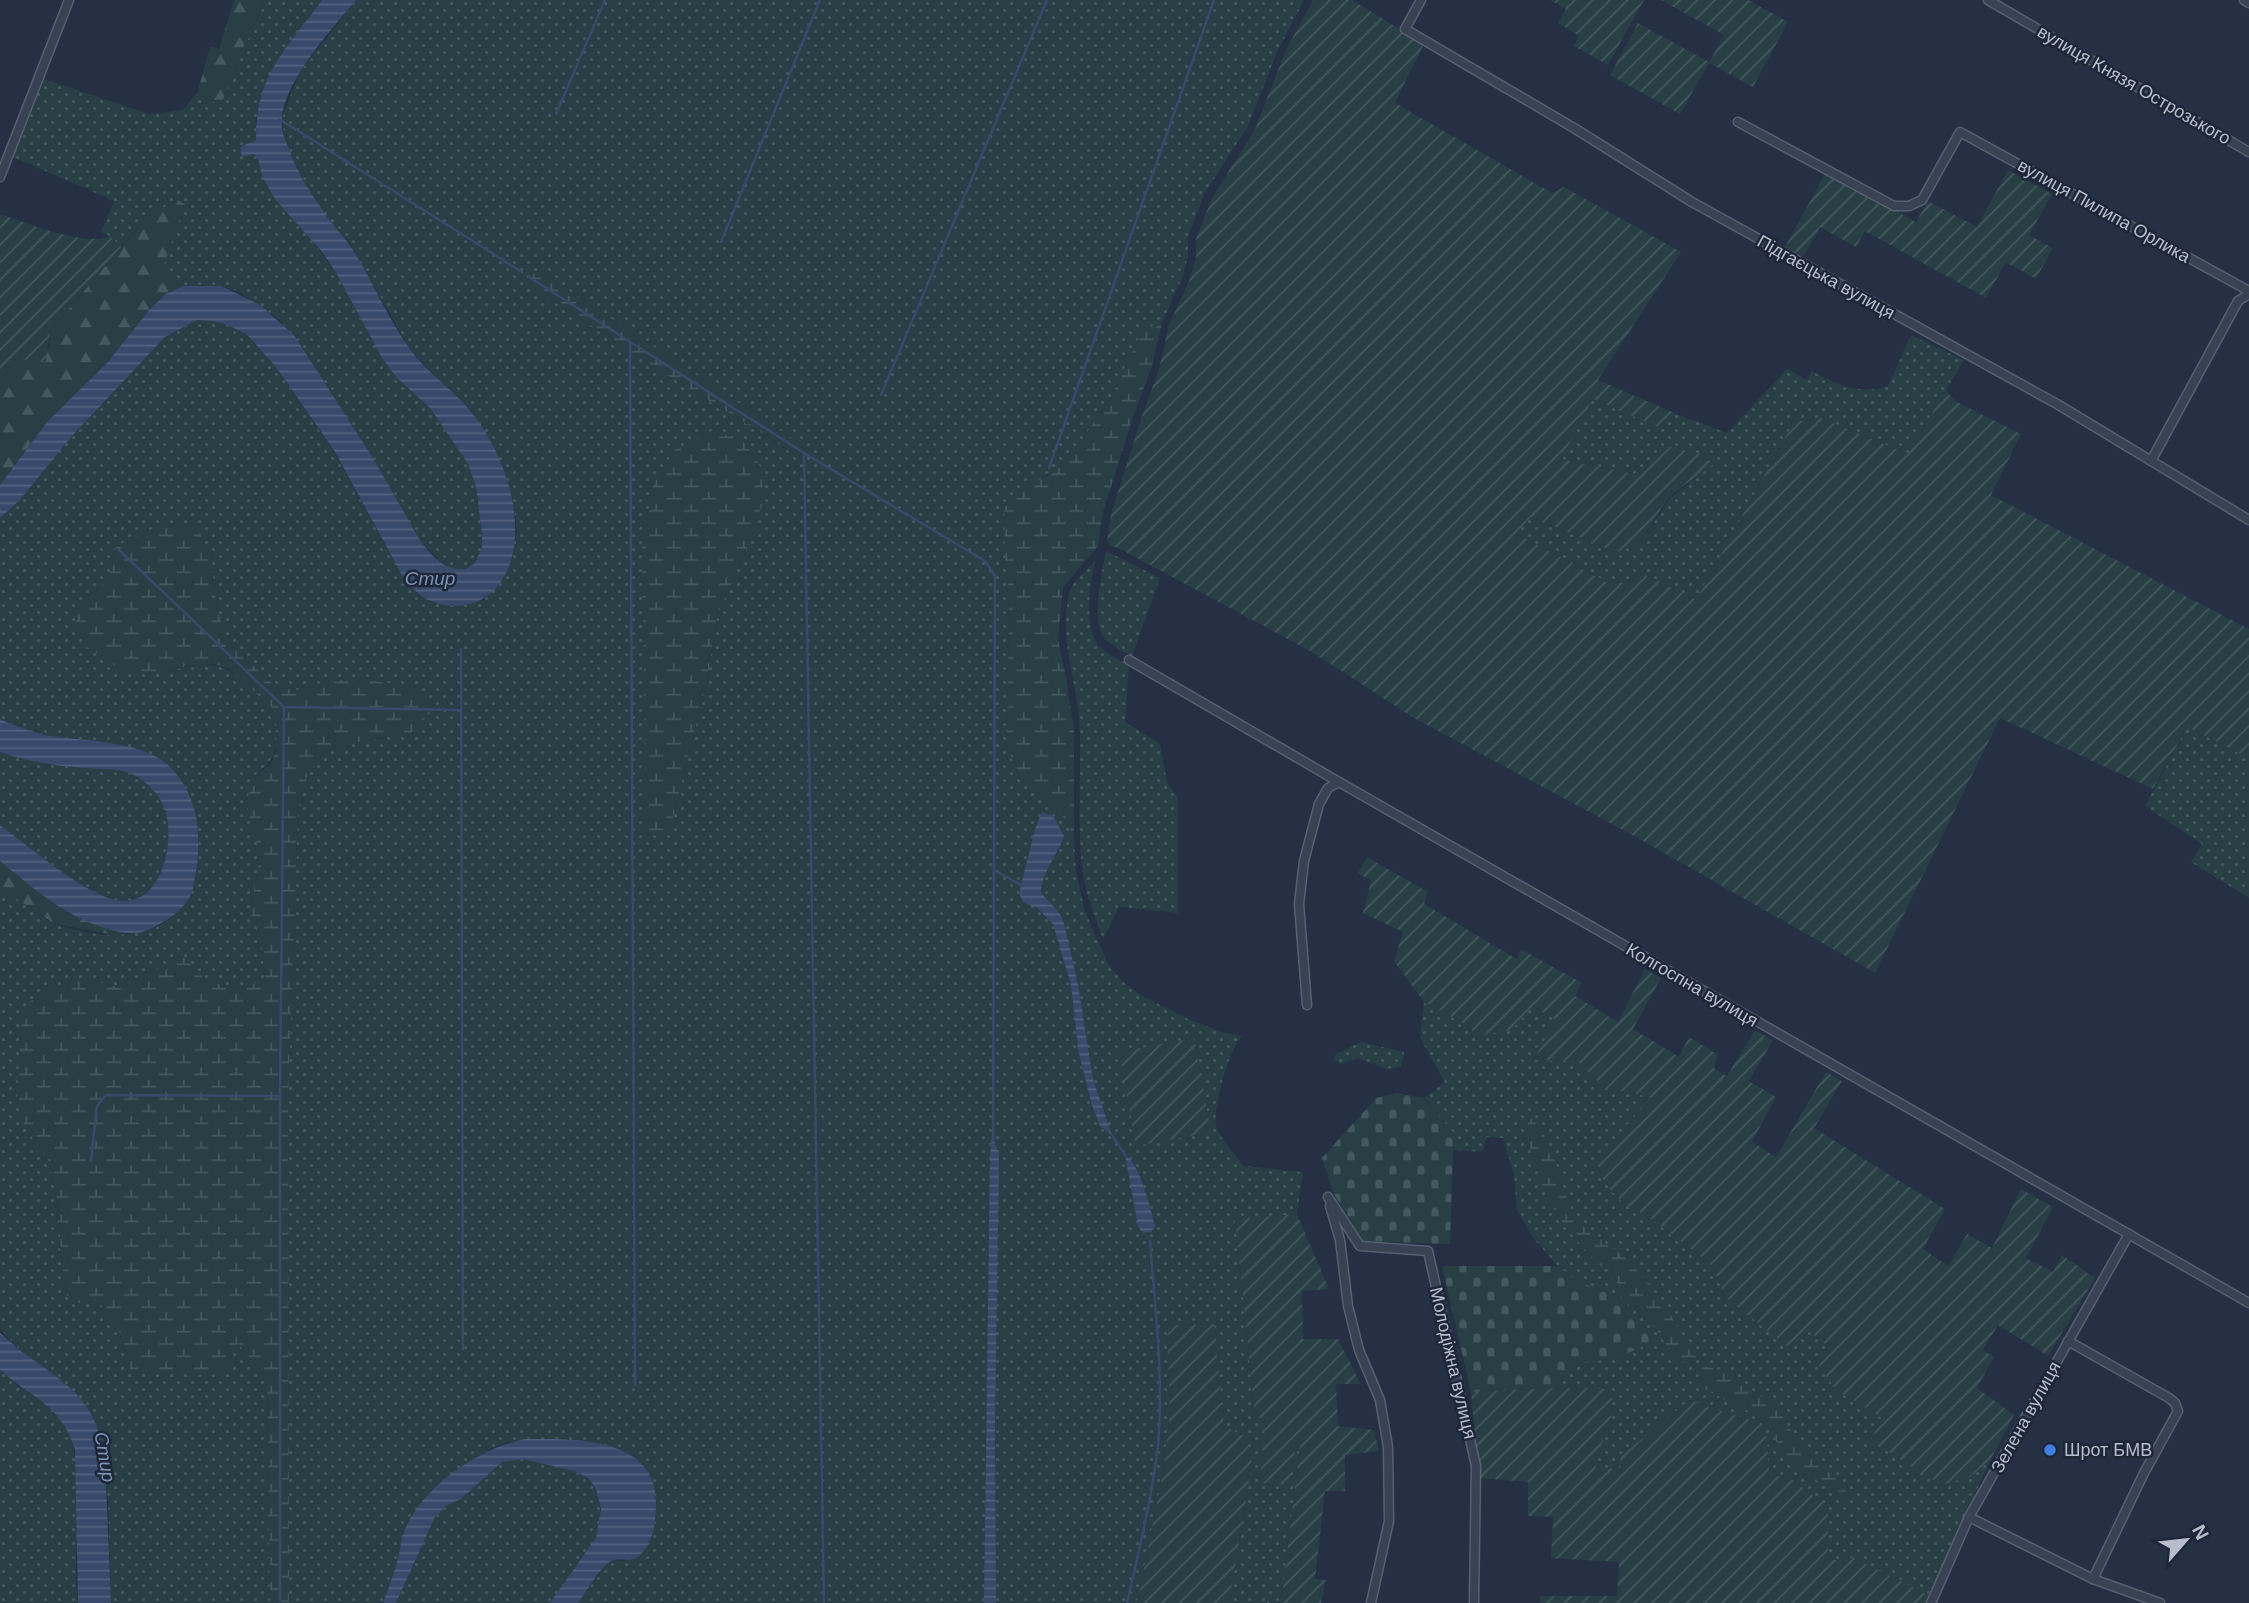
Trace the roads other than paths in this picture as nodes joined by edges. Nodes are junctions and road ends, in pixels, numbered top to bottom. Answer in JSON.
{"nodes":[{"id":1,"x":69,"y":0,"type":"edge"},
{"id":2,"x":1421,"y":0,"type":"edge"},
{"id":3,"x":1988,"y":0,"type":"edge"},
{"id":4,"x":2244,"y":0,"type":"edge"},
{"id":5,"x":2249,"y":3,"type":"edge"},
{"id":6,"x":1738,"y":122,"type":"dead end"},
{"id":7,"x":2249,"y":152,"type":"edge"},
{"id":8,"x":0,"y":177,"type":"edge"},
{"id":9,"x":2249,"y":293,"type":"edge"},
{"id":10,"x":2151,"y":461,"type":"junction"},
{"id":11,"x":2249,"y":520,"type":"edge"},
{"id":12,"x":1129,"y":660,"type":"dead end"},
{"id":13,"x":1339,"y":782,"type":"junction"},
{"id":14,"x":1307,"y":1005,"type":"dead end"},
{"id":15,"x":2129,"y":1234,"type":"junction"},
{"id":16,"x":2249,"y":1303,"type":"edge"},
{"id":17,"x":2068,"y":1341,"type":"junction"},
{"id":18,"x":1969,"y":1517,"type":"junction"},
{"id":19,"x":2093,"y":1579,"type":"junction"},
{"id":20,"x":1371,"y":1603,"type":"edge"},
{"id":21,"x":1474,"y":1603,"type":"edge"},
{"id":22,"x":1931,"y":1603,"type":"edge"},
{"id":23,"x":2160,"y":1603,"type":"edge"}],
"edges":[{"from":1,"to":8,"type":"street"},
{"from":2,"to":10,"type":"street","name":"Підгаєцька вулиця"},
{"from":3,"to":7,"type":"street","name":"вулиця Князя Острозького"},
{"from":4,"to":5,"type":"street"},
{"from":6,"to":9,"type":"street","name":"вулиця Пилипа Орлика"},
{"from":9,"to":10,"type":"street"},
{"from":10,"to":11,"type":"street","name":"Підгаєцька вулиця"},
{"from":12,"to":13,"type":"street","name":"Колгоспна вулиця"},
{"from":13,"to":14,"type":"street"},
{"from":13,"to":15,"type":"street","name":"Колгоспна вулиця"},
{"from":15,"to":16,"type":"street","name":"Колгоспна вулиця"},
{"from":15,"to":17,"type":"street","name":"Зелена вулиця"},
{"from":17,"to":18,"type":"street","name":"Зелена вулиця"},
{"from":17,"to":19,"type":"street"},
{"from":18,"to":19,"type":"street"},
{"from":18,"to":22,"type":"street","name":"Зелена вулиця"},
{"from":19,"to":23,"type":"street"},
{"from":20,"to":21,"type":"street","name":"Молодіжна вулиця"}]}
